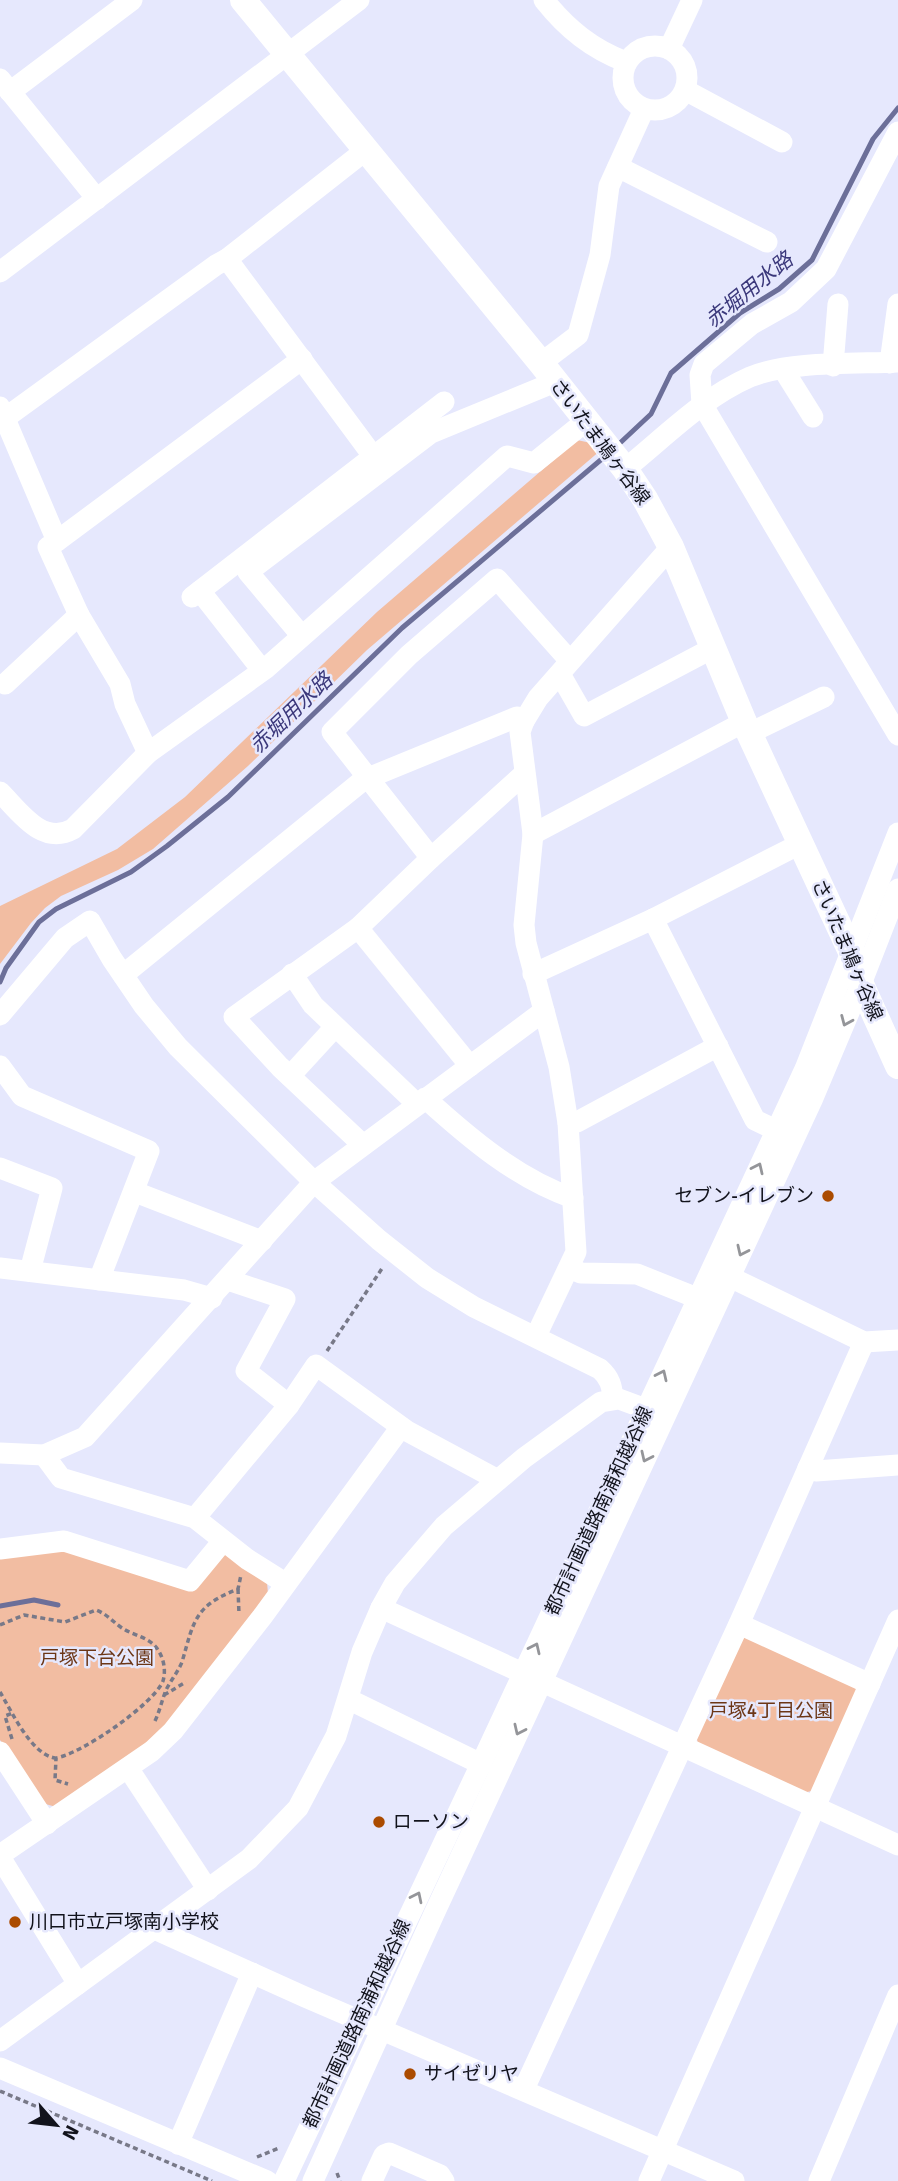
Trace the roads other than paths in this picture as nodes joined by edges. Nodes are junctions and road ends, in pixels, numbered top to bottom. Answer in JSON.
{"nodes":[{"id":1,"x":132,"y":0,"type":"edge"},
{"id":2,"x":243,"y":0,"type":"edge"},
{"id":3,"x":359,"y":0,"type":"edge"},
{"id":4,"x":544,"y":0,"type":"edge"},
{"id":5,"x":692,"y":0,"type":"edge"},
{"id":6,"x":669,"y":49,"type":"junction"},
{"id":7,"x":286,"y":55,"type":"junction"},
{"id":8,"x":626,"y":62,"type":"junction"},
{"id":9,"x":5,"y":85,"type":"edge"},
{"id":10,"x":685,"y":90,"type":"junction"},
{"id":11,"x":644,"y":109,"type":"junction"},
{"id":12,"x":898,"y":132,"type":"edge"},
{"id":13,"x":782,"y":142,"type":"dead end"},
{"id":14,"x":366,"y":150,"type":"junction"},
{"id":15,"x":618,"y":167,"type":"junction"},
{"id":16,"x":888,"y":174,"type":"edge"},
{"id":17,"x":97,"y":198,"type":"junction"},
{"id":18,"x":767,"y":242,"type":"dead end"},
{"id":19,"x":227,"y":259,"type":"junction"},
{"id":20,"x":0,"y":272,"type":"edge"},
{"id":21,"x":838,"y":304,"type":"dead end"},
{"id":22,"x":898,"y":304,"type":"edge"},
{"id":23,"x":302,"y":359,"type":"junction"},
{"id":24,"x":894,"y":362,"type":"edge"},
{"id":25,"x":833,"y":366,"type":"junction"},
{"id":26,"x":783,"y":369,"type":"junction"},
{"id":27,"x":548,"y":373,"type":"junction"},
{"id":28,"x":444,"y":402,"type":"dead end"},
{"id":29,"x":702,"y":404,"type":"junction"},
{"id":30,"x":2,"y":413,"type":"edge"},
{"id":31,"x":813,"y":417,"type":"dead end"},
{"id":32,"x":586,"y":421,"type":"junction"},
{"id":33,"x":373,"y":456,"type":"junction"},
{"id":34,"x":625,"y":469,"type":"junction"},
{"id":35,"x":57,"y":541,"type":"junction"},
{"id":36,"x":671,"y":547,"type":"junction"},
{"id":37,"x":79,"y":615,"type":"junction"},
{"id":38,"x":301,"y":635,"type":"junction"},
{"id":39,"x":713,"y":648,"type":"junction"},
{"id":40,"x":565,"y":667,"type":"junction"},
{"id":41,"x":262,"y":670,"type":"junction"},
{"id":42,"x":5,"y":684,"type":"dead end"},
{"id":43,"x":824,"y":697,"type":"dead end"},
{"id":44,"x":524,"y":721,"type":"junction"},
{"id":45,"x":747,"y":727,"type":"junction"},
{"id":46,"x":898,"y":735,"type":"edge"},
{"id":47,"x":148,"y":753,"type":"junction"},
{"id":48,"x":524,"y":774,"type":"junction"},
{"id":49,"x":367,"y":778,"type":"junction"},
{"id":50,"x":0,"y":792,"type":"edge"},
{"id":51,"x":898,"y":833,"type":"edge"},
{"id":52,"x":533,"y":834,"type":"junction"},
{"id":53,"x":800,"y":844,"type":"junction"},
{"id":54,"x":431,"y":858,"type":"junction"},
{"id":55,"x":898,"y":890,"type":"edge"},
{"id":56,"x":653,"y":919,"type":"junction"},
{"id":57,"x":358,"y":928,"type":"junction"},
{"id":58,"x":852,"y":954,"type":"junction"},
{"id":59,"x":292,"y":974,"type":"junction"},
{"id":60,"x":533,"y":974,"type":"junction"},
{"id":61,"x":122,"y":975,"type":"junction"},
{"id":62,"x":861,"y":984,"type":"junction"},
{"id":63,"x":544,"y":1011,"type":"junction"},
{"id":64,"x":0,"y":1015,"type":"edge"},
{"id":65,"x":335,"y":1027,"type":"junction"},
{"id":66,"x":718,"y":1046,"type":"junction"},
{"id":67,"x":895,"y":1052,"type":"edge"},
{"id":68,"x":0,"y":1066,"type":"edge"},
{"id":69,"x":470,"y":1066,"type":"junction"},
{"id":70,"x":290,"y":1076,"type":"junction"},
{"id":71,"x":421,"y":1101,"type":"junction"},
{"id":72,"x":568,"y":1124,"type":"junction"},
{"id":73,"x":776,"y":1130,"type":"junction"},
{"id":74,"x":363,"y":1145,"type":"junction"},
{"id":75,"x":0,"y":1168,"type":"edge"},
{"id":76,"x":314,"y":1182,"type":"junction"},
{"id":77,"x":135,"y":1192,"type":"junction"},
{"id":78,"x":573,"y":1198,"type":"junction"},
{"id":79,"x":262,"y":1241,"type":"junction"},
{"id":80,"x":0,"y":1268,"type":"edge"},
{"id":81,"x":569,"y":1268,"type":"junction"},
{"id":82,"x":30,"y":1270,"type":"junction"},
{"id":83,"x":730,"y":1277,"type":"junction"},
{"id":84,"x":99,"y":1280,"type":"junction"},
{"id":85,"x":228,"y":1280,"type":"junction"},
{"id":86,"x":212,"y":1298,"type":"junction"},
{"id":87,"x":697,"y":1298,"type":"junction"},
{"id":88,"x":536,"y":1336,"type":"junction"},
{"id":89,"x":898,"y":1340,"type":"edge"},
{"id":90,"x":864,"y":1342,"type":"junction"},
{"id":91,"x":613,"y":1399,"type":"junction"},
{"id":92,"x":289,"y":1405,"type":"junction"},
{"id":93,"x":646,"y":1409,"type":"junction"},
{"id":94,"x":401,"y":1427,"type":"junction"},
{"id":95,"x":0,"y":1452,"type":"edge"},
{"id":96,"x":44,"y":1455,"type":"junction"},
{"id":97,"x":898,"y":1465,"type":"edge"},
{"id":98,"x":808,"y":1468,"type":"junction"},
{"id":99,"x":498,"y":1480,"type":"junction"},
{"id":100,"x":195,"y":1518,"type":"junction"},
{"id":101,"x":223,"y":1541,"type":"junction"},
{"id":102,"x":0,"y":1549,"type":"edge"},
{"id":103,"x":285,"y":1583,"type":"junction"},
{"id":104,"x":382,"y":1608,"type":"junction"},
{"id":105,"x":898,"y":1620,"type":"edge"},
{"id":106,"x":739,"y":1624,"type":"junction"},
{"id":107,"x":533,"y":1677,"type":"junction"},
{"id":108,"x":870,"y":1684,"type":"junction"},
{"id":109,"x":348,"y":1699,"type":"junction"},
{"id":110,"x":682,"y":1746,"type":"junction"},
{"id":111,"x":0,"y":1752,"type":"edge"},
{"id":112,"x":481,"y":1765,"type":"junction"},
{"id":113,"x":128,"y":1768,"type":"junction"},
{"id":114,"x":815,"y":1805,"type":"junction"},
{"id":115,"x":47,"y":1824,"type":"junction"},
{"id":116,"x":898,"y":1845,"type":"edge"},
{"id":117,"x":0,"y":1856,"type":"edge"},
{"id":118,"x":208,"y":1890,"type":"junction"},
{"id":119,"x":152,"y":1928,"type":"junction"},
{"id":120,"x":252,"y":1973,"type":"junction"},
{"id":121,"x":78,"y":1984,"type":"junction"},
{"id":122,"x":898,"y":1995,"type":"edge"},
{"id":123,"x":359,"y":2019,"type":"junction"},
{"id":124,"x":382,"y":2029,"type":"junction"},
{"id":125,"x":0,"y":2040,"type":"edge"},
{"id":126,"x":0,"y":2068,"type":"edge"},
{"id":127,"x":524,"y":2089,"type":"junction"},
{"id":128,"x":178,"y":2144,"type":"junction"},
{"id":129,"x":663,"y":2149,"type":"junction"},
{"id":130,"x":267,"y":2181,"type":"edge"},
{"id":131,"x":284,"y":2181,"type":"edge"},
{"id":132,"x":313,"y":2181,"type":"edge"},
{"id":133,"x":372,"y":2181,"type":"edge"},
{"id":134,"x":444,"y":2181,"type":"edge"},
{"id":135,"x":649,"y":2181,"type":"edge"},
{"id":136,"x":734,"y":2181,"type":"edge"},
{"id":137,"x":819,"y":2181,"type":"edge"}],
"edges":[{"from":1,"to":9,"type":"street"},
{"from":2,"to":7,"type":"main road","name":"さいたま鳩ヶ谷線"},
{"from":3,"to":7,"type":"street"},
{"from":4,"to":8,"type":"street"},
{"from":5,"to":6,"type":"street"},
{"from":6,"to":8,"type":"street"},
{"from":6,"to":10,"type":"street"},
{"from":7,"to":14,"type":"main road","name":"さいたま鳩ヶ谷線"},
{"from":7,"to":17,"type":"street"},
{"from":8,"to":11,"type":"street"},
{"from":9,"to":17,"type":"street"},
{"from":10,"to":11,"type":"street"},
{"from":10,"to":13,"type":"street"},
{"from":11,"to":15,"type":"street"},
{"from":12,"to":16,"type":"street"},
{"from":14,"to":19,"type":"street"},
{"from":14,"to":27,"type":"main road","name":"さいたま鳩ヶ谷線"},
{"from":15,"to":18,"type":"street"},
{"from":15,"to":27,"type":"street"},
{"from":16,"to":29,"type":"street"},
{"from":17,"to":20,"type":"street"},
{"from":19,"to":23,"type":"street"},
{"from":19,"to":30,"type":"street"},
{"from":21,"to":25,"type":"street"},
{"from":22,"to":24,"type":"street"},
{"from":23,"to":33,"type":"street"},
{"from":23,"to":35,"type":"street"},
{"from":24,"to":25,"type":"street"},
{"from":25,"to":26,"type":"street"},
{"from":26,"to":29,"type":"street"},
{"from":26,"to":31,"type":"street"},
{"from":27,"to":32,"type":"main road","name":"さいたま鳩ヶ谷線"},
{"from":27,"to":38,"type":"street"},
{"from":28,"to":33,"type":"street"},
{"from":29,"to":34,"type":"street"},
{"from":29,"to":46,"type":"street"},
{"from":30,"to":35,"type":"street"},
{"from":32,"to":34,"type":"main road","name":"さいたま鳩ヶ谷線"},
{"from":32,"to":38,"type":"street"},
{"from":33,"to":41,"type":"street"},
{"from":34,"to":36,"type":"main road","name":"さいたま鳩ヶ谷線"},
{"from":35,"to":37,"type":"street"},
{"from":36,"to":39,"type":"main road","name":"さいたま鳩ヶ谷線"},
{"from":36,"to":40,"type":"street"},
{"from":37,"to":42,"type":"street"},
{"from":37,"to":47,"type":"street"},
{"from":38,"to":41,"type":"street"},
{"from":39,"to":40,"type":"street"},
{"from":39,"to":45,"type":"main road","name":"さいたま鳩ヶ谷線"},
{"from":40,"to":44,"type":"street"},
{"from":40,"to":49,"type":"street"},
{"from":41,"to":47,"type":"street"},
{"from":43,"to":45,"type":"street"},
{"from":44,"to":48,"type":"street"},
{"from":44,"to":49,"type":"street"},
{"from":45,"to":52,"type":"street"},
{"from":45,"to":53,"type":"main road","name":"さいたま鳩ヶ谷線"},
{"from":47,"to":50,"type":"street"},
{"from":48,"to":52,"type":"street"},
{"from":48,"to":54,"type":"street"},
{"from":49,"to":54,"type":"street"},
{"from":49,"to":61,"type":"street"},
{"from":51,"to":58,"type":"street","name":"都市計画道路南浦和越谷線"},
{"from":52,"to":60,"type":"street"},
{"from":53,"to":56,"type":"street"},
{"from":53,"to":58,"type":"main road","name":"さいたま鳩ヶ谷線"},
{"from":54,"to":57,"type":"street"},
{"from":55,"to":62,"type":"street","name":"都市計画道路南浦和越谷線"},
{"from":56,"to":60,"type":"street"},
{"from":56,"to":66,"type":"street"},
{"from":57,"to":59,"type":"street"},
{"from":57,"to":69,"type":"street"},
{"from":58,"to":62,"type":"main road","name":"さいたま鳩ヶ谷線"},
{"from":58,"to":73,"type":"street","name":"都市計画道路南浦和越谷線"},
{"from":59,"to":65,"type":"street"},
{"from":59,"to":70,"type":"street"},
{"from":60,"to":63,"type":"street"},
{"from":61,"to":64,"type":"street"},
{"from":61,"to":76,"type":"street"},
{"from":62,"to":67,"type":"main road","name":"さいたま鳩ヶ谷線"},
{"from":62,"to":83,"type":"street","name":"都市計画道路南浦和越谷線","one_way":true},
{"from":63,"to":69,"type":"street"},
{"from":63,"to":72,"type":"street"},
{"from":65,"to":70,"type":"street"},
{"from":65,"to":71,"type":"street"},
{"from":66,"to":72,"type":"street"},
{"from":66,"to":73,"type":"street"},
{"from":68,"to":77,"type":"street"},
{"from":69,"to":71,"type":"street"},
{"from":70,"to":74,"type":"street"},
{"from":71,"to":74,"type":"street"},
{"from":71,"to":78,"type":"street"},
{"from":72,"to":78,"type":"street"},
{"from":87,"to":73,"type":"street","name":"都市計画道路南浦和越谷線","one_way":true},
{"from":74,"to":76,"type":"street"},
{"from":75,"to":82,"type":"street"},
{"from":76,"to":79,"type":"street"},
{"from":76,"to":88,"type":"street"},
{"from":77,"to":79,"type":"street"},
{"from":77,"to":84,"type":"street"},
{"from":78,"to":81,"type":"street"},
{"from":79,"to":85,"type":"street"},
{"from":80,"to":82,"type":"street"},
{"from":81,"to":87,"type":"street"},
{"from":81,"to":88,"type":"street"},
{"from":82,"to":84,"type":"street"},
{"from":83,"to":90,"type":"street"},
{"from":83,"to":107,"type":"street","name":"都市計画道路南浦和越谷線","one_way":true},
{"from":84,"to":86,"type":"street"},
{"from":85,"to":86,"type":"street"},
{"from":85,"to":92,"type":"street"},
{"from":86,"to":96,"type":"street"},
{"from":93,"to":87,"type":"street","name":"都市計画道路南浦和越谷線","one_way":true},
{"from":88,"to":91,"type":"street"},
{"from":89,"to":90,"type":"street"},
{"from":90,"to":98,"type":"street"},
{"from":91,"to":93,"type":"street"},
{"from":91,"to":99,"type":"street"},
{"from":92,"to":94,"type":"street"},
{"from":92,"to":100,"type":"street"},
{"from":107,"to":93,"type":"street","name":"都市計画道路南浦和越谷線","one_way":true},
{"from":94,"to":99,"type":"street"},
{"from":94,"to":103,"type":"street"},
{"from":95,"to":96,"type":"street"},
{"from":96,"to":100,"type":"street"},
{"from":97,"to":98,"type":"street"},
{"from":98,"to":106,"type":"street"},
{"from":99,"to":104,"type":"street"},
{"from":100,"to":101,"type":"street"},
{"from":101,"to":102,"type":"street"},
{"from":101,"to":103,"type":"street"},
{"from":103,"to":113,"type":"street"},
{"from":104,"to":107,"type":"street"},
{"from":104,"to":109,"type":"street"},
{"from":105,"to":108,"type":"street"},
{"from":106,"to":108,"type":"street"},
{"from":106,"to":110,"type":"street"},
{"from":107,"to":110,"type":"street"},
{"from":107,"to":112,"type":"street","name":"都市計画道路南浦和越谷線"},
{"from":107,"to":124,"type":"street","name":"都市計画道路南浦和越谷線","one_way":true},
{"from":108,"to":114,"type":"street"},
{"from":109,"to":112,"type":"street"},
{"from":109,"to":118,"type":"street"},
{"from":110,"to":114,"type":"street"},
{"from":110,"to":127,"type":"street"},
{"from":111,"to":115,"type":"street"},
{"from":123,"to":112,"type":"street","name":"都市計画道路南浦和越谷線","one_way":true},
{"from":113,"to":115,"type":"street"},
{"from":113,"to":118,"type":"street"},
{"from":114,"to":116,"type":"street"},
{"from":114,"to":129,"type":"street"},
{"from":115,"to":117,"type":"street"},
{"from":117,"to":121,"type":"street"},
{"from":118,"to":119,"type":"street"},
{"from":119,"to":120,"type":"street"},
{"from":119,"to":121,"type":"street"},
{"from":120,"to":123,"type":"street"},
{"from":120,"to":128,"type":"street"},
{"from":121,"to":125,"type":"street"},
{"from":122,"to":137,"type":"street"},
{"from":123,"to":124,"type":"street"},
{"from":123,"to":131,"type":"street","name":"都市計画道路南浦和越谷線"},
{"from":124,"to":127,"type":"street"},
{"from":124,"to":132,"type":"street","name":"都市計画道路南浦和越谷線"},
{"from":126,"to":128,"type":"street"},
{"from":127,"to":129,"type":"street"},
{"from":128,"to":130,"type":"street"},
{"from":129,"to":135,"type":"street"},
{"from":129,"to":136,"type":"street"},
{"from":133,"to":134,"type":"street"}]}
